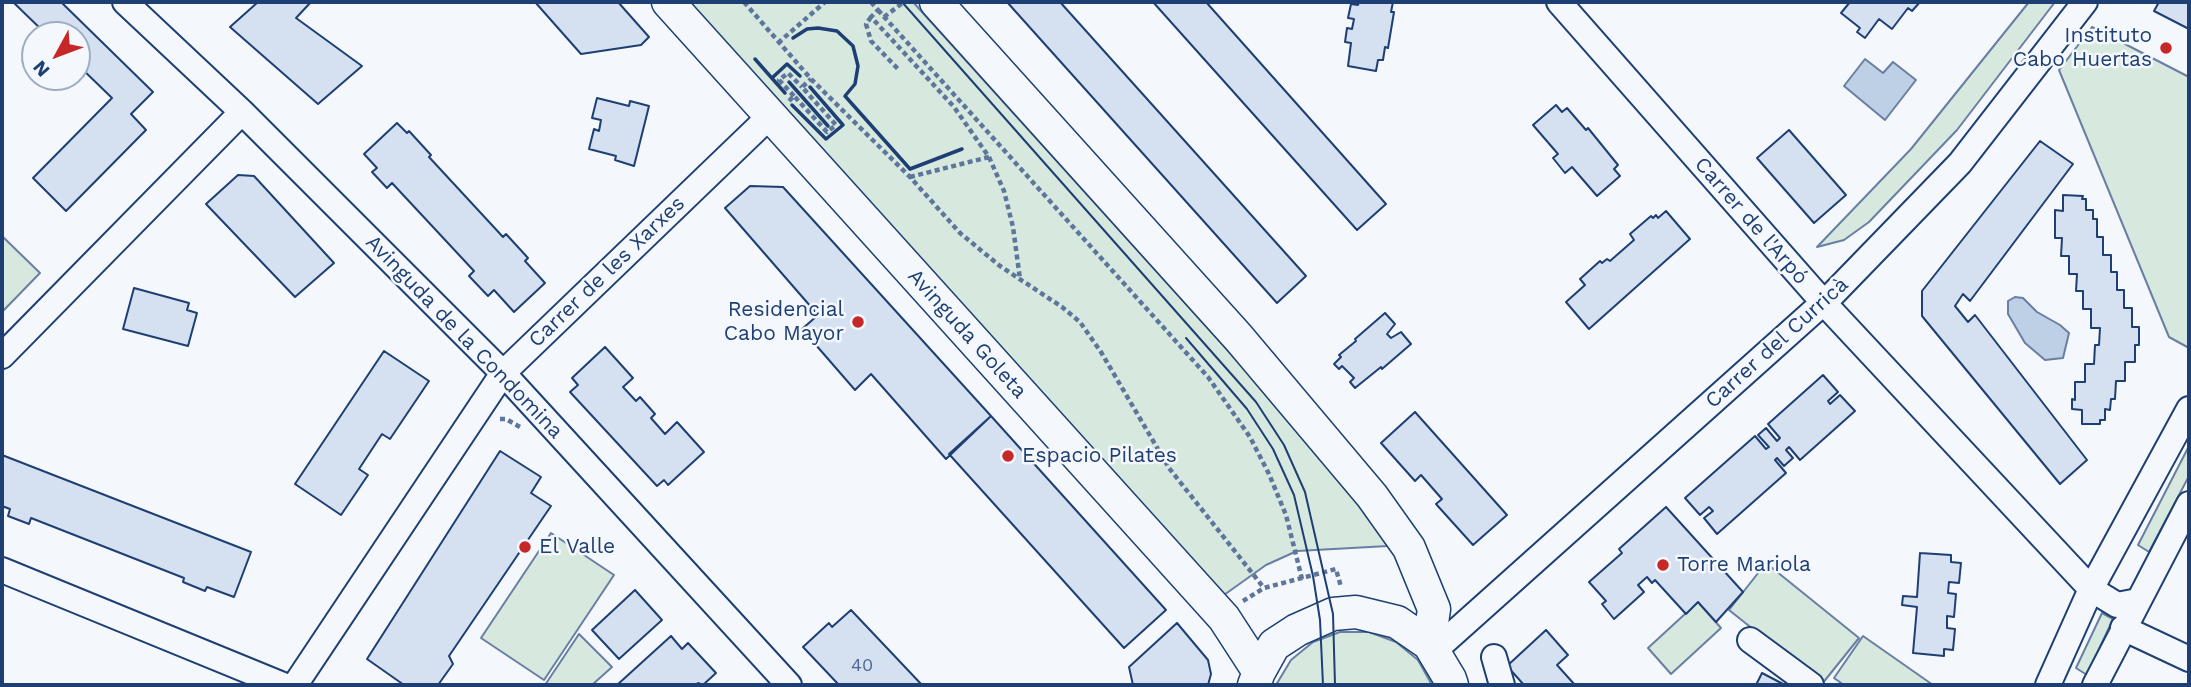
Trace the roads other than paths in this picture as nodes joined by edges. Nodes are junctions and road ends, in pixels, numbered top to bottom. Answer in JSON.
{"nodes":[{"id":1,"x":125,"y":2,"type":"edge"},
{"id":2,"x":668,"y":2,"type":"edge"},
{"id":3,"x":936,"y":2,"type":"edge"},
{"id":4,"x":1559,"y":2,"type":"edge"},
{"id":5,"x":2085,"y":2,"type":"edge"},
{"id":6,"x":783,"y":105,"type":"junction"},
{"id":7,"x":242,"y":112,"type":"junction"},
{"id":8,"x":1823,"y":302,"type":"junction"},
{"id":9,"x":2,"y":356,"type":"edge"},
{"id":10,"x":503,"y":373,"type":"junction"},
{"id":11,"x":2189,"y":409,"type":"edge"},
{"id":12,"x":2189,"y":504,"type":"edge"},
{"id":13,"x":2,"y":570,"type":"edge"},
{"id":14,"x":2091,"y":589,"type":"junction"},
{"id":15,"x":2138,"y":601,"type":"junction"},
{"id":16,"x":2123,"y":628,"type":"junction"},
{"id":17,"x":1750,"y":640,"type":"dead end"},
{"id":18,"x":1432,"y":647,"type":"junction"},
{"id":19,"x":1494,"y":657,"type":"dead end"},
{"id":20,"x":2189,"y":659,"type":"edge"},
{"id":21,"x":1256,"y":678,"type":"edge"},
{"id":22,"x":283,"y":685,"type":"edge"},
{"id":23,"x":295,"y":685,"type":"edge"},
{"id":24,"x":789,"y":685,"type":"edge"},
{"id":25,"x":1452,"y":685,"type":"edge"},
{"id":26,"x":1502,"y":685,"type":"edge"},
{"id":27,"x":1811,"y":685,"type":"edge"},
{"id":28,"x":2048,"y":685,"type":"edge"},
{"id":29,"x":2095,"y":685,"type":"edge"}],
"edges":[{"from":1,"to":7,"type":"street","name":"Avinguda de la Condomina"},
{"from":2,"to":6,"type":"main road","name":"Avinguda Goleta"},
{"from":3,"to":18,"type":"main road"},
{"from":4,"to":8,"type":"street","name":"Carrer de l'Arpó"},
{"from":5,"to":8,"type":"street","name":"Carrer del Curricà"},
{"from":6,"to":10,"type":"street","name":"Carrer de les Xarxes"},
{"from":6,"to":21,"type":"main road","name":"Avinguda Goleta"},
{"from":7,"to":9,"type":"street"},
{"from":7,"to":10,"type":"street","name":"Avinguda de la Condomina"},
{"from":8,"to":14,"type":"street","name":"Carrer de l'Arpó"},
{"from":8,"to":18,"type":"street","name":"Carrer del Curricà"},
{"from":10,"to":23,"type":"street","name":"Carrer de les Xarxes"},
{"from":10,"to":24,"type":"street","name":"Avinguda de la Condomina"},
{"from":11,"to":14,"type":"street"},
{"from":12,"to":15,"type":"street"},
{"from":13,"to":22,"type":"street"},
{"from":14,"to":15,"type":"street"},
{"from":14,"to":28,"type":"street"},
{"from":15,"to":16,"type":"street"},
{"from":16,"to":20,"type":"street"},
{"from":16,"to":29,"type":"street"},
{"from":17,"to":27,"type":"street"},
{"from":18,"to":21,"type":"main road"},
{"from":18,"to":25,"type":"main road"},
{"from":19,"to":26,"type":"street"}]}
